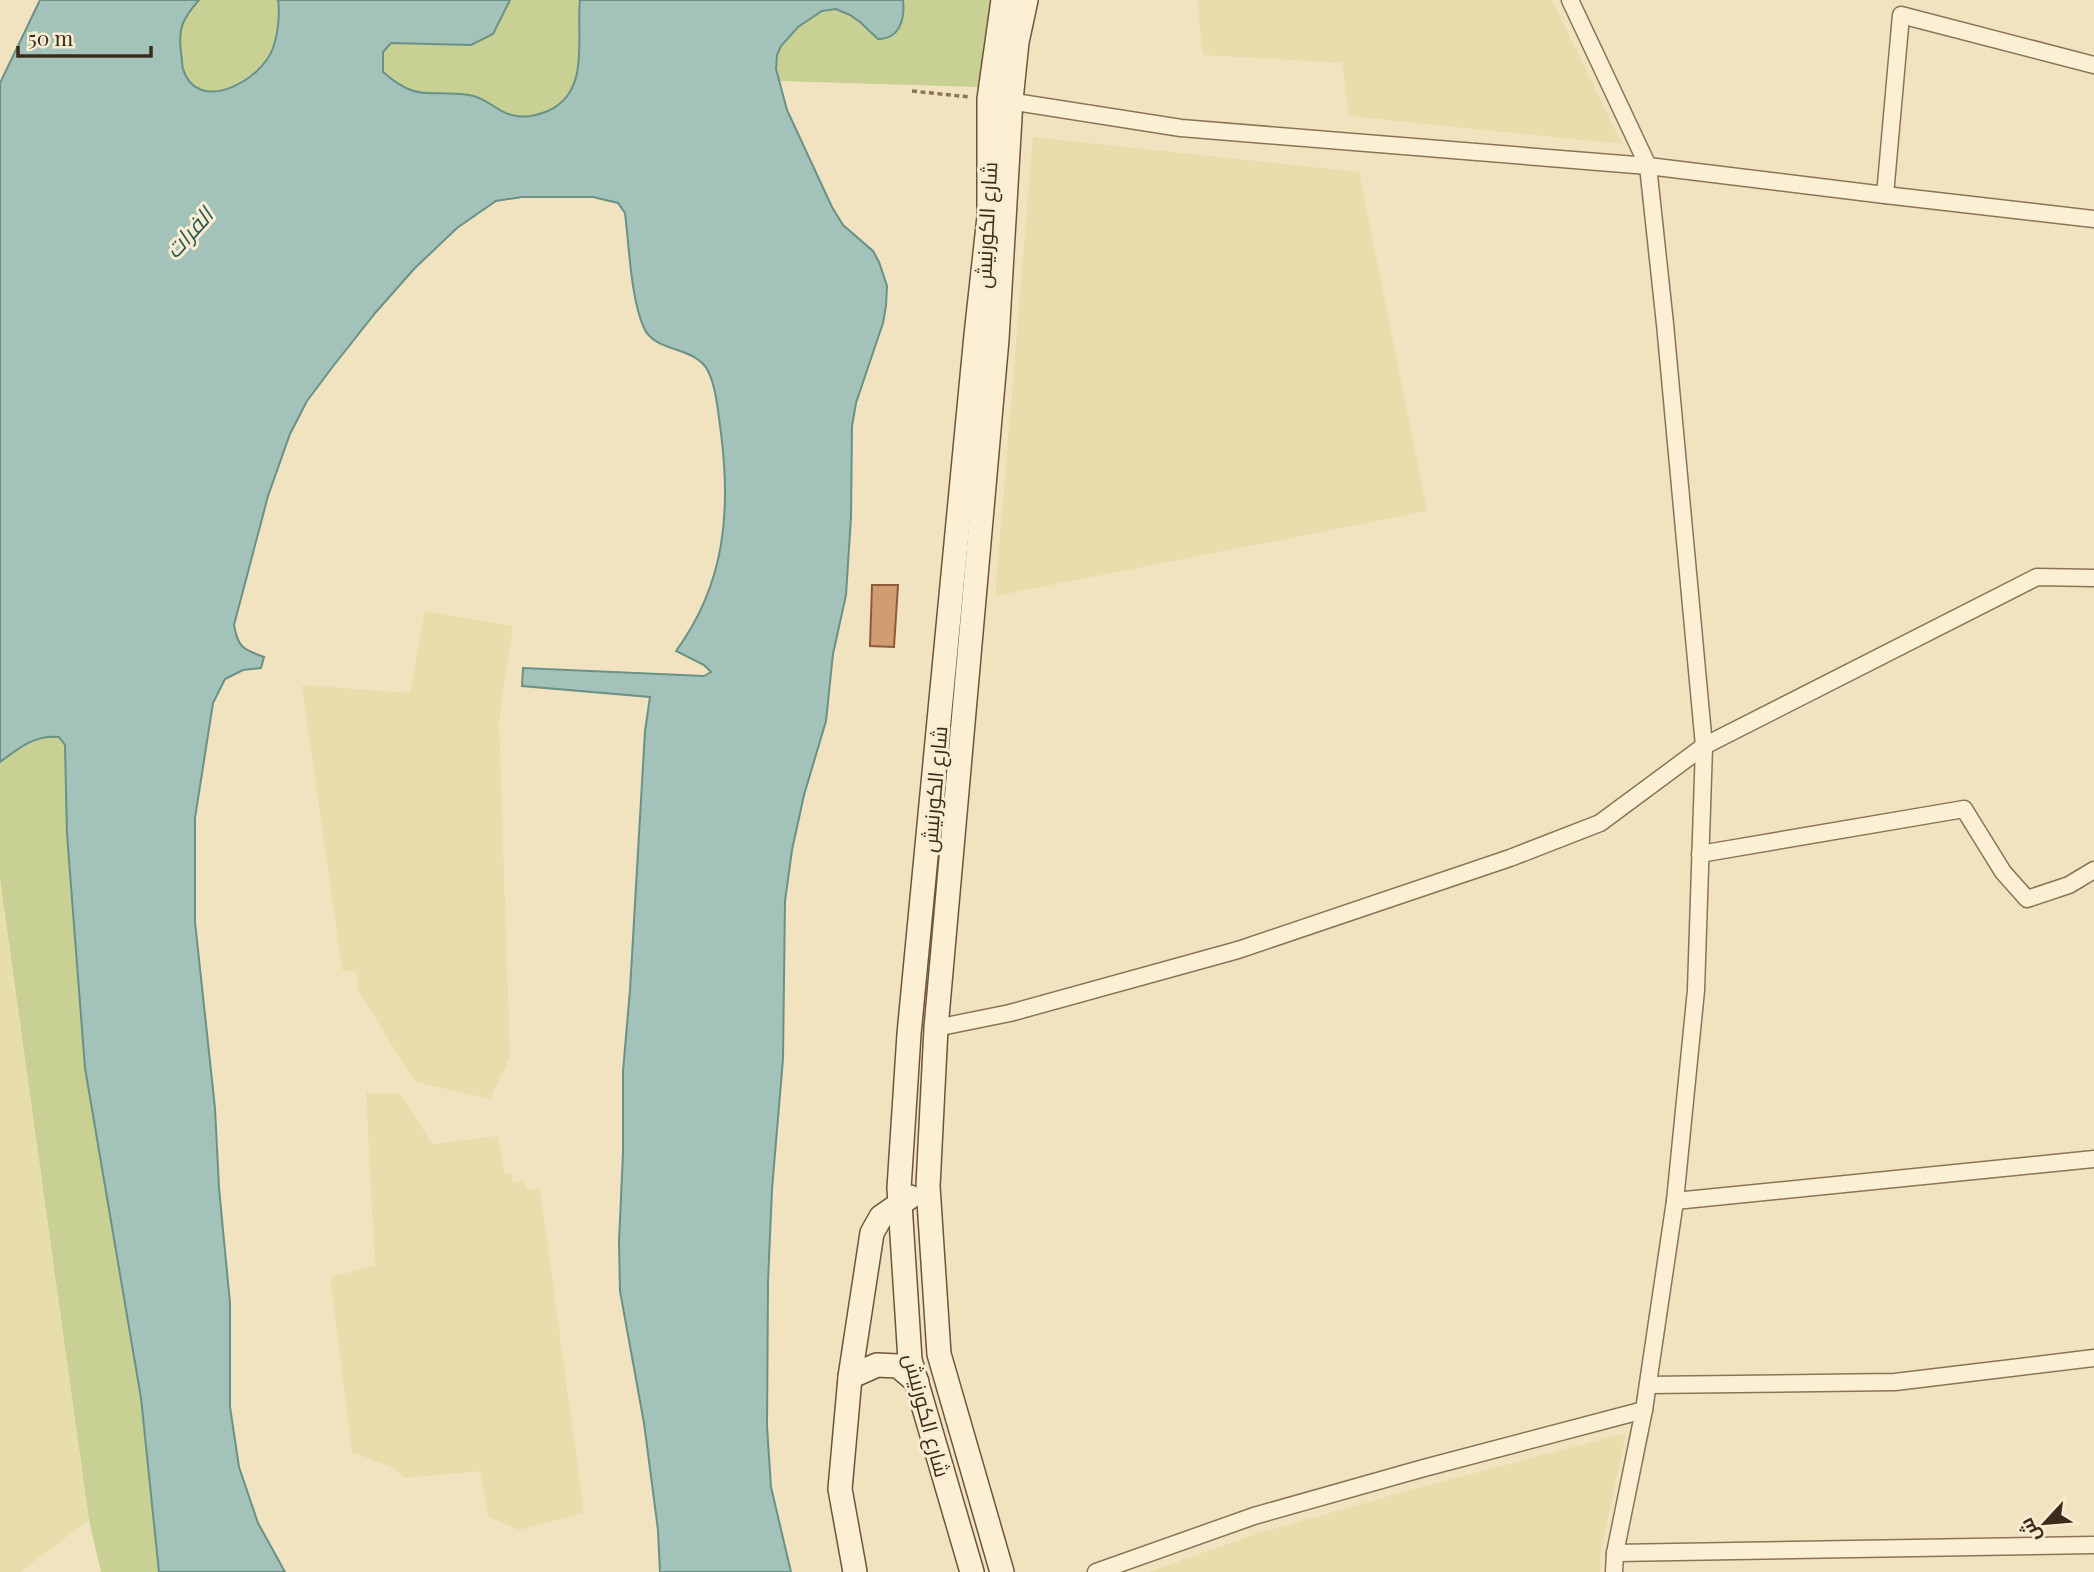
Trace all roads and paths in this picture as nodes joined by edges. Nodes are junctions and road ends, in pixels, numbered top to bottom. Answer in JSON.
{"nodes":[{"id":1,"x":1003,"y":0,"type":"edge"},
{"id":2,"x":1026,"y":0,"type":"edge"},
{"id":3,"x":1570,"y":0,"type":"edge"},
{"id":4,"x":2094,"y":65,"type":"edge"},
{"id":5,"x":912,"y":91,"type":"dead end"},
{"id":6,"x":1000,"y":100,"type":"junction"},
{"id":7,"x":1648,"y":166,"type":"junction"},
{"id":8,"x":1885,"y":195,"type":"junction"},
{"id":9,"x":2094,"y":219,"type":"edge"},
{"id":10,"x":2094,"y":578,"type":"edge"},
{"id":11,"x":1704,"y":746,"type":"junction"},
{"id":12,"x":1700,"y":854,"type":"junction"},
{"id":13,"x":2094,"y":870,"type":"edge"},
{"id":14,"x":936,"y":1028,"type":"junction"},
{"id":15,"x":2094,"y":1159,"type":"edge"},
{"id":16,"x":928,"y":1186,"type":"junction"},
{"id":17,"x":1675,"y":1201,"type":"junction"},
{"id":18,"x":900,"y":1203,"type":"junction"},
{"id":19,"x":2094,"y":1358,"type":"edge"},
{"id":20,"x":850,"y":1377,"type":"junction"},
{"id":21,"x":917,"y":1382,"type":"junction"},
{"id":22,"x":1648,"y":1385,"type":"junction"},
{"id":23,"x":1644,"y":1410,"type":"junction"},
{"id":24,"x":2094,"y":1545,"type":"edge"},
{"id":25,"x":1615,"y":1553,"type":"junction"},
{"id":26,"x":855,"y":1572,"type":"edge"},
{"id":27,"x":972,"y":1572,"type":"edge"},
{"id":28,"x":1002,"y":1572,"type":"edge"},
{"id":29,"x":1096,"y":1572,"type":"edge"},
{"id":30,"x":1614,"y":1572,"type":"edge"}],
"edges":[{"from":1,"to":6,"type":"main road","name":"شارع الكورنيش"},
{"from":2,"to":6,"type":"main road","name":"شارع الكورنيش"},
{"from":3,"to":7,"type":"street"},
{"from":4,"to":8,"type":"street"},
{"from":5,"to":6,"type":"path"},
{"from":6,"to":7,"type":"street"},
{"from":6,"to":14,"type":"main road","name":"شارع الكورنيش"},
{"from":6,"to":18,"type":"main road","name":"شارع الكورنيش"},
{"from":7,"to":8,"type":"street"},
{"from":7,"to":11,"type":"street"},
{"from":8,"to":9,"type":"street"},
{"from":10,"to":11,"type":"street"},
{"from":11,"to":12,"type":"street"},
{"from":11,"to":14,"type":"street"},
{"from":12,"to":13,"type":"street"},
{"from":12,"to":17,"type":"street"},
{"from":14,"to":16,"type":"main road","name":"شارع الكورنيش"},
{"from":15,"to":17,"type":"street"},
{"from":16,"to":18,"type":"main road"},
{"from":16,"to":28,"type":"main road","name":"شارع الكورنيش"},
{"from":17,"to":22,"type":"street"},
{"from":18,"to":20,"type":"main road"},
{"from":18,"to":21,"type":"main road","name":"شارع الكورنيش"},
{"from":19,"to":22,"type":"street"},
{"from":20,"to":21,"type":"main road"},
{"from":20,"to":26,"type":"main road"},
{"from":21,"to":27,"type":"main road","name":"شارع الكورنيش"},
{"from":22,"to":23,"type":"street"},
{"from":23,"to":25,"type":"street"},
{"from":23,"to":29,"type":"street"},
{"from":24,"to":25,"type":"street"},
{"from":25,"to":30,"type":"street"}]}
